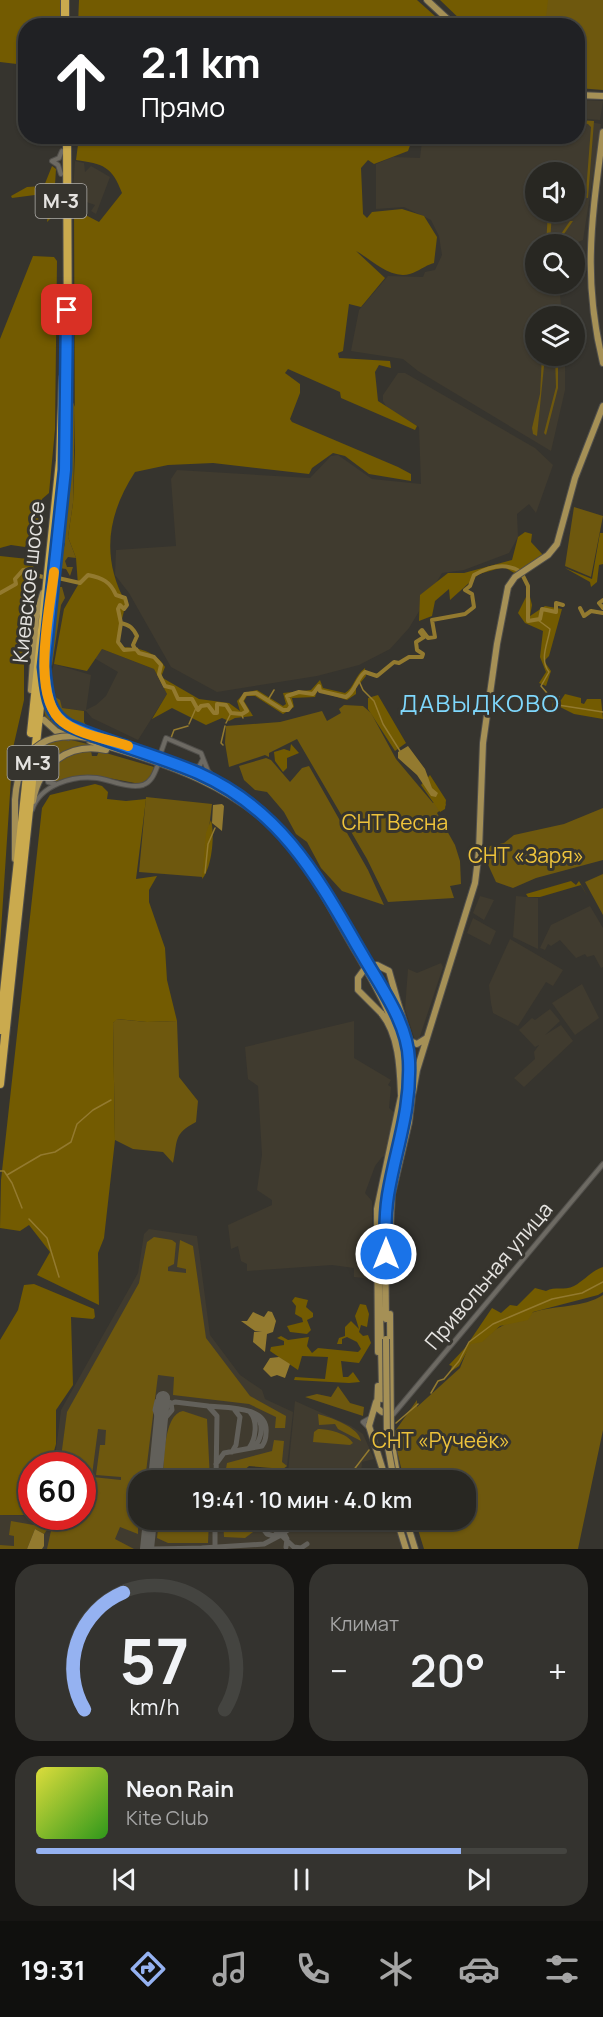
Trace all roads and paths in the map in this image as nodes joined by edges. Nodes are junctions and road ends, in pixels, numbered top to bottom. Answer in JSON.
{"nodes":[{"id":1,"x":65,"y":0,"type":"edge"},
{"id":2,"x":70,"y":0,"type":"edge"},
{"id":3,"x":429,"y":0,"type":"edge"},
{"id":4,"x":65,"y":18,"type":"edge"},
{"id":5,"x":70,"y":18,"type":"edge"},
{"id":6,"x":448,"y":18,"type":"edge"},
{"id":7,"x":585,"y":94,"type":"edge"},
{"id":8,"x":603,"y":95,"type":"edge"},
{"id":9,"x":603,"y":132,"type":"edge"},
{"id":10,"x":62,"y":144,"type":"edge"},
{"id":11,"x":67,"y":144,"type":"edge"},
{"id":12,"x":603,"y":363,"type":"edge"},
{"id":13,"x":603,"y":406,"type":"edge"},
{"id":14,"x":50,"y":570,"type":"junction"},
{"id":15,"x":48,"y":586,"type":"junction"},
{"id":16,"x":44,"y":667,"type":"junction"},
{"id":17,"x":31,"y":690,"type":"dead end"},
{"id":18,"x":44,"y":720,"type":"dead end"},
{"id":19,"x":201,"y":753,"type":"junction"},
{"id":20,"x":159,"y":761,"type":"junction"},
{"id":21,"x":52,"y":763,"type":"junction"},
{"id":22,"x":181,"y":766,"type":"junction"},
{"id":23,"x":58,"y":784,"type":"junction"},
{"id":24,"x":227,"y":788,"type":"junction"},
{"id":25,"x":32,"y":810,"type":"junction"},
{"id":26,"x":24,"y":859,"type":"junction"},
{"id":27,"x":15,"y":882,"type":"junction"},
{"id":28,"x":430,"y":1027,"type":"junction"},
{"id":29,"x":0,"y":1030,"type":"edge"},
{"id":30,"x":409,"y":1038,"type":"junction"},
{"id":31,"x":402,"y":1056,"type":"junction"},
{"id":32,"x":409,"y":1059,"type":"junction"},
{"id":33,"x":0,"y":1084,"type":"edge"},
{"id":34,"x":413,"y":1092,"type":"junction"},
{"id":35,"x":401,"y":1099,"type":"junction"},
{"id":36,"x":603,"y":1164,"type":"edge"},
{"id":37,"x":383,"y":1177,"type":"junction"},
{"id":38,"x":382,"y":1210,"type":"junction"},
{"id":39,"x":389,"y":1251,"type":"junction"},
{"id":40,"x":386,"y":1278,"type":"junction"},
{"id":41,"x":384,"y":1339,"type":"junction"},
{"id":42,"x":378,"y":1396,"type":"junction"},
{"id":43,"x":398,"y":1406,"type":"junction"},
{"id":44,"x":388,"y":1413,"type":"junction"},
{"id":45,"x":370,"y":1418,"type":"junction"},
{"id":46,"x":391,"y":1430,"type":"junction"},
{"id":47,"x":370,"y":1431,"type":"junction"},
{"id":48,"x":380,"y":1436,"type":"junction"},
{"id":49,"x":377,"y":1448,"type":"junction"},
{"id":50,"x":387,"y":1470,"type":"edge"},
{"id":51,"x":390,"y":1470,"type":"edge"},
{"id":52,"x":392,"y":1470,"type":"edge"},
{"id":53,"x":402,"y":1530,"type":"edge"},
{"id":54,"x":408,"y":1530,"type":"edge"},
{"id":55,"x":412,"y":1549,"type":"edge"}],
"edges":[{"from":1,"to":4,"type":"highway"},
{"from":2,"to":5,"type":"highway"},
{"from":3,"to":6,"type":"main road"},
{"from":7,"to":8,"type":"main road"},
{"from":9,"to":12,"type":"main road"},
{"from":10,"to":14,"type":"highway","name":"Киевское шоссе","number":"М-3"},
{"from":11,"to":14,"type":"highway","name":"Киевское шоссе","number":"М-3"},
{"from":13,"to":28,"type":"main road"},
{"from":14,"to":15,"type":"highway","name":"Киевское шоссе","number":"М-3"},
{"from":15,"to":16,"type":"highway","name":"Киевское шоссе","number":"М-3"},
{"from":15,"to":17,"type":"main road"},
{"from":15,"to":27,"type":"highway","name":"Киевское шоссе","number":"М-3"},
{"from":16,"to":20,"type":"main road"},
{"from":16,"to":26,"type":"highway","name":"Киевское шоссе","number":"М-3"},
{"from":18,"to":20,"type":"main road"},
{"from":19,"to":20,"type":"street"},
{"from":19,"to":22,"type":"street"},
{"from":19,"to":24,"type":"street"},
{"from":20,"to":21,"type":"main road"},
{"from":20,"to":22,"type":"main road"},
{"from":20,"to":23,"type":"street"},
{"from":20,"to":27,"type":"main road","bridge":true},
{"from":20,"to":31,"type":"main road"},
{"from":21,"to":23,"type":"street"},
{"from":21,"to":25,"type":"main road"},
{"from":22,"to":24,"type":"main road"},
{"from":23,"to":25,"type":"street"},
{"from":24,"to":32,"type":"main road"},
{"from":25,"to":26,"type":"main road"},
{"from":26,"to":33,"type":"highway","name":"Киевское шоссе","number":"М-3"},
{"from":27,"to":29,"type":"highway","name":"Киевское шоссе","number":"М-3"},
{"from":28,"to":30,"type":"main road"},
{"from":28,"to":34,"type":"main road"},
{"from":30,"to":34,"type":"main road"},
{"from":30,"to":35,"type":"main road","bridge":true},
{"from":31,"to":35,"type":"main road"},
{"from":31,"to":38,"type":"main road"},
{"from":32,"to":34,"type":"main road"},
{"from":32,"to":40,"type":"main road"},
{"from":34,"to":39,"type":"main road"},
{"from":35,"to":37,"type":"main road"},
{"from":36,"to":43,"type":"street","name":"Привольная улица"},
{"from":37,"to":38,"type":"main road"},
{"from":37,"to":42,"type":"main road"},
{"from":38,"to":41,"type":"main road"},
{"from":39,"to":40,"type":"main road"},
{"from":39,"to":44,"type":"main road"},
{"from":40,"to":41,"type":"main road"},
{"from":41,"to":51,"type":"main road","bridge":true},
{"from":42,"to":44,"type":"main road"},
{"from":42,"to":45,"type":"main road"},
{"from":43,"to":44,"type":"street"},
{"from":43,"to":44,"type":"street"},
{"from":44,"to":45,"type":"main road"},
{"from":44,"to":46,"type":"main road"},
{"from":45,"to":47,"type":"main road"},
{"from":46,"to":48,"type":"main road"},
{"from":46,"to":52,"type":"main road"},
{"from":47,"to":48,"type":"main road"},
{"from":47,"to":49,"type":"main road"},
{"from":48,"to":49,"type":"main road"},
{"from":49,"to":50,"type":"main road"},
{"from":53,"to":55,"type":"main road"},
{"from":54,"to":55,"type":"main road"}]}
